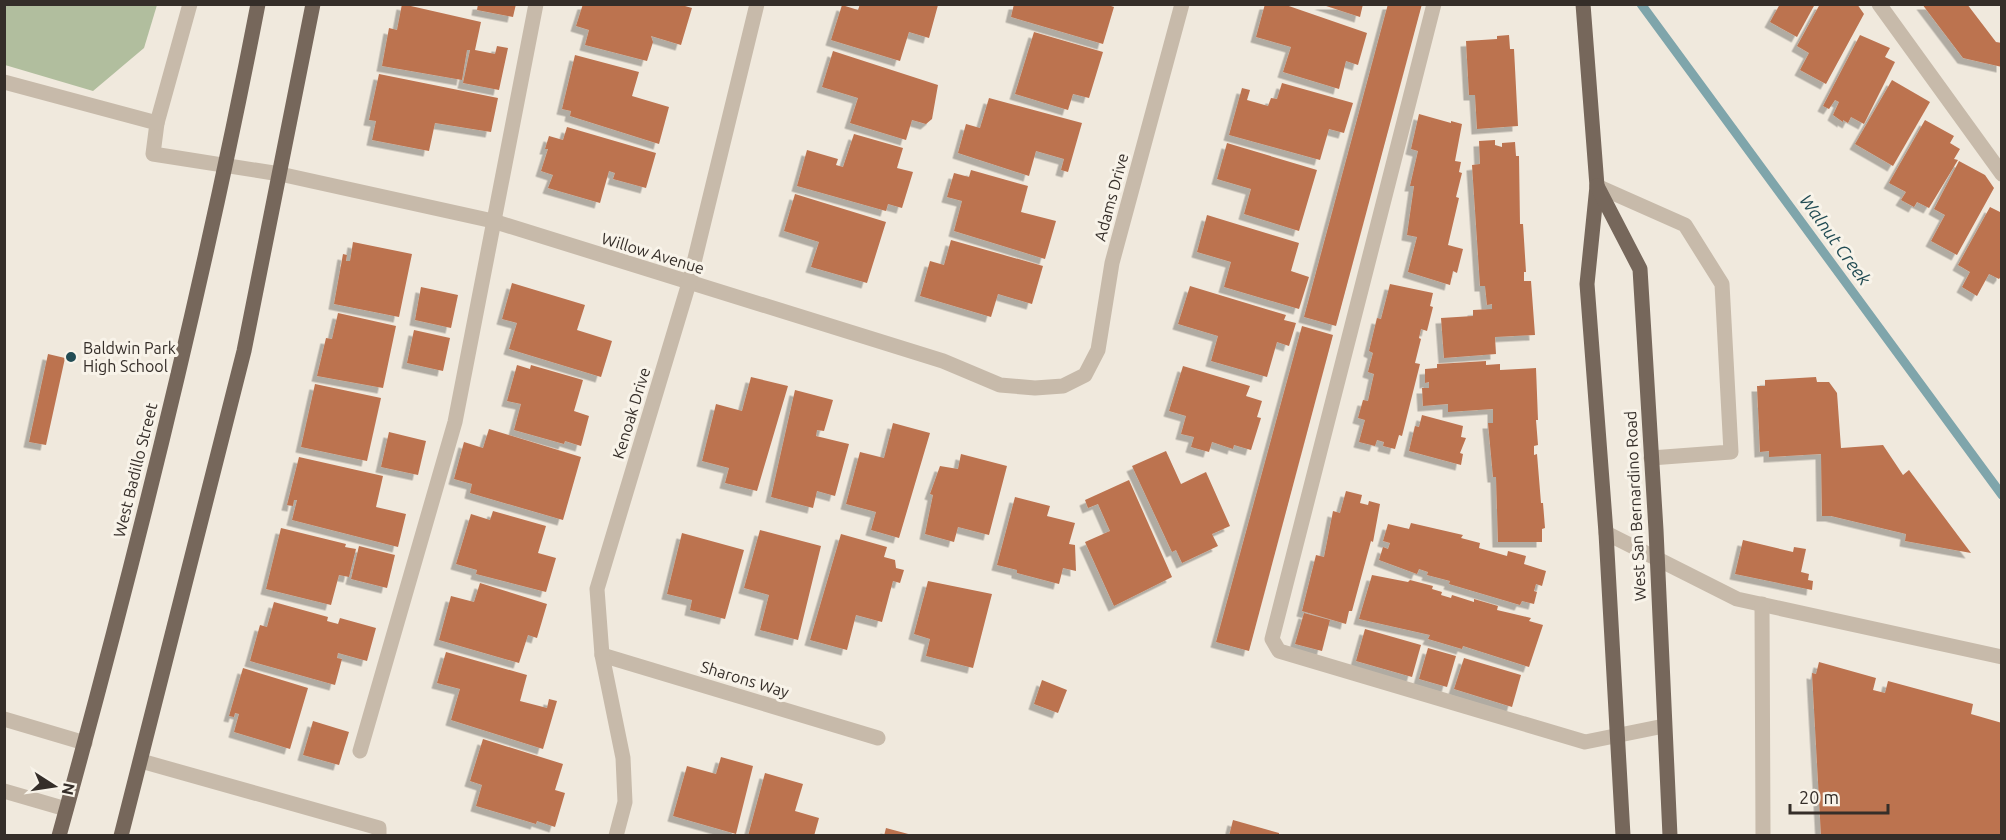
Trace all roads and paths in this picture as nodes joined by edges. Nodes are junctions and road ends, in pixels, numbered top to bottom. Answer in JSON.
{"nodes":[{"id":1,"x":190,"y":4,"type":"edge"},
{"id":2,"x":258,"y":4,"type":"edge"},
{"id":3,"x":313,"y":4,"type":"edge"},
{"id":4,"x":536,"y":4,"type":"edge"},
{"id":5,"x":757,"y":4,"type":"edge"},
{"id":6,"x":1182,"y":4,"type":"edge"},
{"id":7,"x":1434,"y":4,"type":"edge"},
{"id":8,"x":1583,"y":4,"type":"edge"},
{"id":9,"x":1879,"y":4,"type":"edge"},
{"id":10,"x":4,"y":82,"type":"edge"},
{"id":11,"x":157,"y":123,"type":"junction"},
{"id":12,"x":227,"y":164,"type":"junction"},
{"id":13,"x":280,"y":174,"type":"junction"},
{"id":14,"x":2001,"y":174,"type":"edge"},
{"id":15,"x":1597,"y":186,"type":"junction"},
{"id":16,"x":494,"y":221,"type":"junction"},
{"id":17,"x":688,"y":283,"type":"junction"},
{"id":18,"x":1063,"y":387,"type":"joint"},
{"id":19,"x":1651,"y":458,"type":"junction"},
{"id":20,"x":1606,"y":533,"type":"junction"},
{"id":21,"x":1656,"y":558,"type":"junction"},
{"id":22,"x":1762,"y":604,"type":"junction"},
{"id":23,"x":602,"y":655,"type":"junction"},
{"id":24,"x":2001,"y":657,"type":"edge"},
{"id":25,"x":4,"y":719,"type":"edge"},
{"id":26,"x":1664,"y":726,"type":"junction"},
{"id":27,"x":1618,"y":734,"type":"junction"},
{"id":28,"x":878,"y":738,"type":"dead end"},
{"id":29,"x":85,"y":743,"type":"junction"},
{"id":30,"x":360,"y":751,"type":"dead end"},
{"id":31,"x":141,"y":761,"type":"junction"},
{"id":32,"x":4,"y":791,"type":"edge"},
{"id":33,"x":66,"y":809,"type":"junction"},
{"id":34,"x":59,"y":836,"type":"edge"},
{"id":35,"x":121,"y":836,"type":"edge"},
{"id":36,"x":379,"y":836,"type":"edge"},
{"id":37,"x":616,"y":836,"type":"edge"},
{"id":38,"x":1623,"y":836,"type":"edge"},
{"id":39,"x":1670,"y":836,"type":"edge"},
{"id":40,"x":1763,"y":836,"type":"edge"}],
"edges":[{"from":1,"to":11,"type":"street"},
{"from":2,"to":12,"type":"main road","name":"West Badillo Street"},
{"from":3,"to":13,"type":"main road"},
{"from":4,"to":16,"type":"street"},
{"from":5,"to":17,"type":"street","name":"Kenoak Drive"},
{"from":6,"to":18,"type":"street","name":"Adams Drive"},
{"from":7,"to":27,"type":"street"},
{"from":8,"to":15,"type":"main road","name":"West San Bernardino Road"},
{"from":9,"to":14,"type":"street"},
{"from":10,"to":11,"type":"street"},
{"from":11,"to":12,"type":"street","name":"Willow Avenue"},
{"from":12,"to":13,"type":"street","name":"Willow Avenue"},
{"from":12,"to":29,"type":"main road","name":"West Badillo Street"},
{"from":13,"to":16,"type":"street","name":"Willow Avenue"},
{"from":13,"to":31,"type":"main road"},
{"from":15,"to":19,"type":"main road","name":"West San Bernardino Road"},
{"from":15,"to":19,"type":"street"},
{"from":15,"to":20,"type":"main road","name":"West San Bernardino Road"},
{"from":16,"to":17,"type":"street","name":"Willow Avenue"},
{"from":16,"to":30,"type":"street"},
{"from":17,"to":18,"type":"street","name":"Willow Avenue"},
{"from":17,"to":23,"type":"street","name":"Kenoak Drive"},
{"from":19,"to":21,"type":"main road","name":"West San Bernardino Road"},
{"from":20,"to":21,"type":"street"},
{"from":20,"to":27,"type":"main road","name":"West San Bernardino Road"},
{"from":21,"to":22,"type":"street"},
{"from":21,"to":26,"type":"main road","name":"West San Bernardino Road"},
{"from":22,"to":24,"type":"street"},
{"from":22,"to":40,"type":"street"},
{"from":23,"to":28,"type":"street","name":"Sharons Way"},
{"from":23,"to":37,"type":"street","name":"Kenoak Drive"},
{"from":25,"to":29,"type":"street"},
{"from":26,"to":27,"type":"street"},
{"from":26,"to":39,"type":"main road","name":"West San Bernardino Road"},
{"from":27,"to":38,"type":"main road","name":"West San Bernardino Road"},
{"from":29,"to":33,"type":"main road","name":"West Badillo Street"},
{"from":31,"to":35,"type":"main road"},
{"from":31,"to":36,"type":"street"},
{"from":32,"to":33,"type":"street"},
{"from":33,"to":34,"type":"main road","name":"West Badillo Street"}]}
